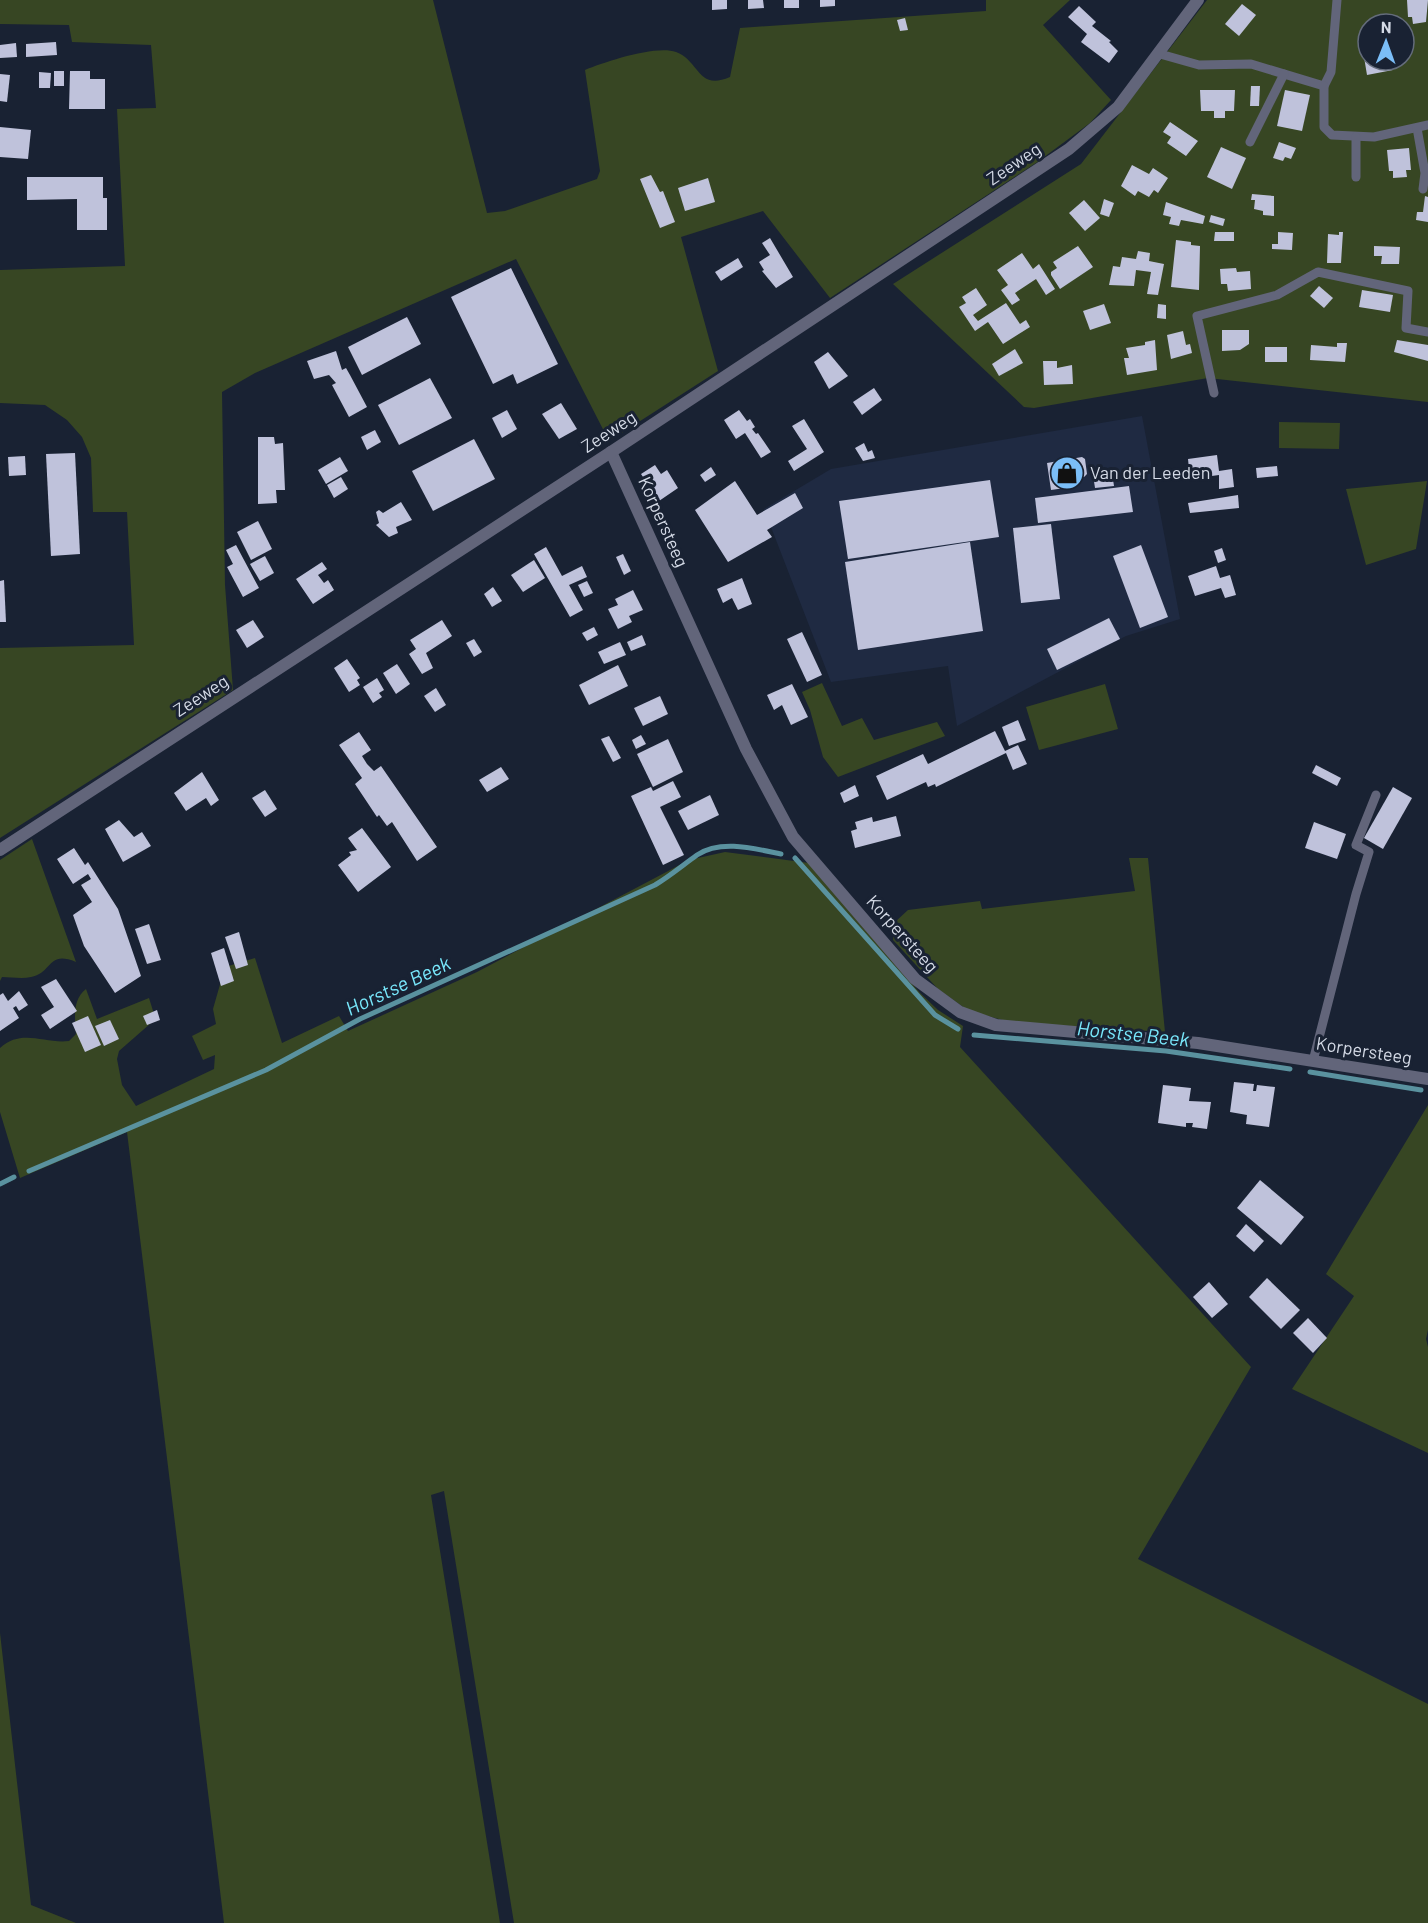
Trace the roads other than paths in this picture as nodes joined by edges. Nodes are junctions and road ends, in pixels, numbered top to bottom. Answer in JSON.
{"nodes":[{"id":1,"x":1198,"y":0,"type":"edge"},
{"id":2,"x":1337,"y":0,"type":"edge"},
{"id":3,"x":1160,"y":54,"type":"junction"},
{"id":4,"x":1284,"y":74,"type":"junction"},
{"id":5,"x":1324,"y":86,"type":"junction"},
{"id":6,"x":1428,"y":126,"type":"edge"},
{"id":7,"x":1417,"y":128,"type":"junction"},
{"id":8,"x":1356,"y":137,"type":"junction"},
{"id":9,"x":1250,"y":142,"type":"dead end"},
{"id":10,"x":1356,"y":177,"type":"dead end"},
{"id":11,"x":1424,"y":189,"type":"dead end"},
{"id":12,"x":1428,"y":332,"type":"edge"},
{"id":13,"x":1214,"y":393,"type":"dead end"},
{"id":14,"x":611,"y":452,"type":"junction"},
{"id":15,"x":1376,"y":795,"type":"dead end"},
{"id":16,"x":0,"y":850,"type":"edge"},
{"id":17,"x":1312,"y":1061,"type":"junction"},
{"id":18,"x":1428,"y":1079,"type":"edge"}],
"edges":[{"from":1,"to":3,"type":"street","name":"Zeeweg"},
{"from":2,"to":5,"type":"lane"},
{"from":3,"to":4,"type":"lane"},
{"from":3,"to":14,"type":"street","name":"Zeeweg"},
{"from":4,"to":5,"type":"lane"},
{"from":4,"to":9,"type":"lane"},
{"from":5,"to":8,"type":"lane"},
{"from":6,"to":7,"type":"lane"},
{"from":7,"to":8,"type":"lane"},
{"from":7,"to":11,"type":"lane"},
{"from":8,"to":10,"type":"lane"},
{"from":12,"to":13,"type":"lane"},
{"from":14,"to":16,"type":"street","name":"Zeeweg"},
{"from":14,"to":17,"type":"street","name":"Korpersteeg"},
{"from":15,"to":17,"type":"lane"},
{"from":17,"to":18,"type":"street","name":"Korpersteeg"}]}
